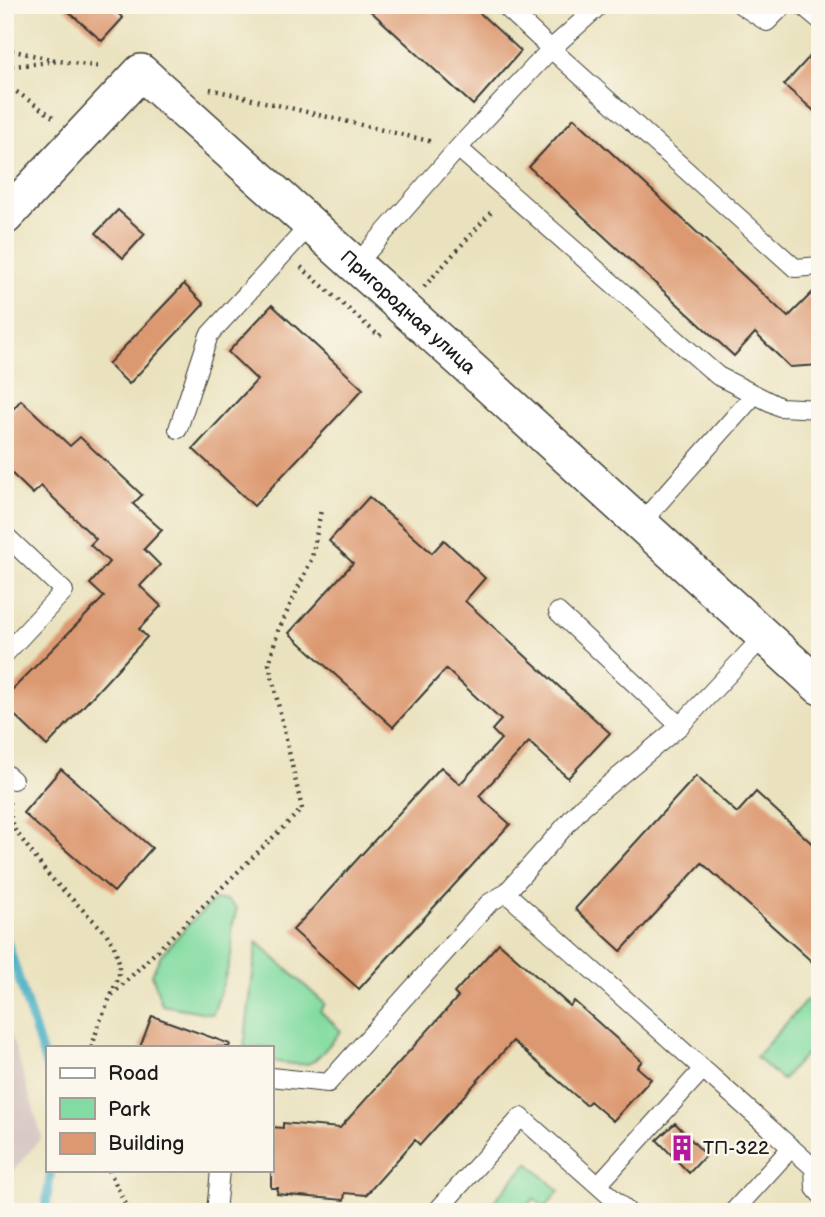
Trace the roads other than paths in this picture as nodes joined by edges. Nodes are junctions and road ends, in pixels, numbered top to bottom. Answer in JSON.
{"nodes":[{"id":1,"x":504,"y":5,"type":"edge"},
{"id":2,"x":600,"y":5,"type":"edge"},
{"id":3,"x":741,"y":5,"type":"edge"},
{"id":4,"x":784,"y":5,"type":"edge"},
{"id":5,"x":802,"y":5,"type":"edge"},
{"id":6,"x":820,"y":20,"type":"edge"},
{"id":7,"x":551,"y":49,"type":"junction"},
{"id":8,"x":458,"y":148,"type":"junction"},
{"id":9,"x":5,"y":217,"type":"edge"},
{"id":10,"x":310,"y":225,"type":"junction"},
{"id":11,"x":356,"y":265,"type":"junction"},
{"id":12,"x":820,"y":266,"type":"edge"},
{"id":13,"x":755,"y":394,"type":"junction"},
{"id":14,"x":820,"y":409,"type":"edge"},
{"id":15,"x":178,"y":429,"type":"dead end"},
{"id":16,"x":640,"y":524,"type":"junction"},
{"id":17,"x":5,"y":535,"type":"edge"},
{"id":18,"x":558,"y":612,"type":"dead end"},
{"id":19,"x":763,"y":637,"type":"junction"},
{"id":20,"x":5,"y":654,"type":"edge"},
{"id":21,"x":820,"y":687,"type":"edge"},
{"id":22,"x":680,"y":726,"type":"junction"},
{"id":23,"x":506,"y":893,"type":"junction"},
{"id":24,"x":702,"y":1069,"type":"junction"},
{"id":25,"x":273,"y":1077,"type":"edge"},
{"id":26,"x":792,"y":1148,"type":"junction"},
{"id":27,"x":220,"y":1172,"type":"edge"},
{"id":28,"x":598,"y":1185,"type":"junction"},
{"id":29,"x":820,"y":1195,"type":"edge"},
{"id":30,"x":216,"y":1212,"type":"edge"},
{"id":31,"x":436,"y":1212,"type":"edge"},
{"id":32,"x":628,"y":1212,"type":"edge"},
{"id":33,"x":733,"y":1212,"type":"edge"}],
"edges":[{"from":1,"to":7,"type":"lane"},
{"from":2,"to":7,"type":"lane"},
{"from":3,"to":4,"type":"lane"},
{"from":5,"to":6,"type":"lane"},
{"from":7,"to":8,"type":"lane"},
{"from":7,"to":12,"type":"lane"},
{"from":8,"to":11,"type":"lane"},
{"from":8,"to":13,"type":"lane"},
{"from":9,"to":10,"type":"street","name":"Пригородная улица"},
{"from":10,"to":11,"type":"street","name":"Пригородная улица"},
{"from":10,"to":15,"type":"lane"},
{"from":11,"to":16,"type":"street","name":"Пригородная улица"},
{"from":13,"to":14,"type":"lane"},
{"from":13,"to":16,"type":"lane"},
{"from":16,"to":19,"type":"street","name":"Пригородная улица"},
{"from":17,"to":20,"type":"lane"},
{"from":18,"to":22,"type":"lane"},
{"from":19,"to":21,"type":"street","name":"Пригородная улица"},
{"from":19,"to":22,"type":"lane"},
{"from":22,"to":23,"type":"lane"},
{"from":23,"to":24,"type":"lane"},
{"from":23,"to":25,"type":"lane"},
{"from":24,"to":26,"type":"lane"},
{"from":24,"to":28,"type":"lane"},
{"from":26,"to":29,"type":"lane"},
{"from":26,"to":33,"type":"lane"},
{"from":27,"to":30,"type":"lane"},
{"from":28,"to":31,"type":"lane"},
{"from":28,"to":32,"type":"lane"}]}
